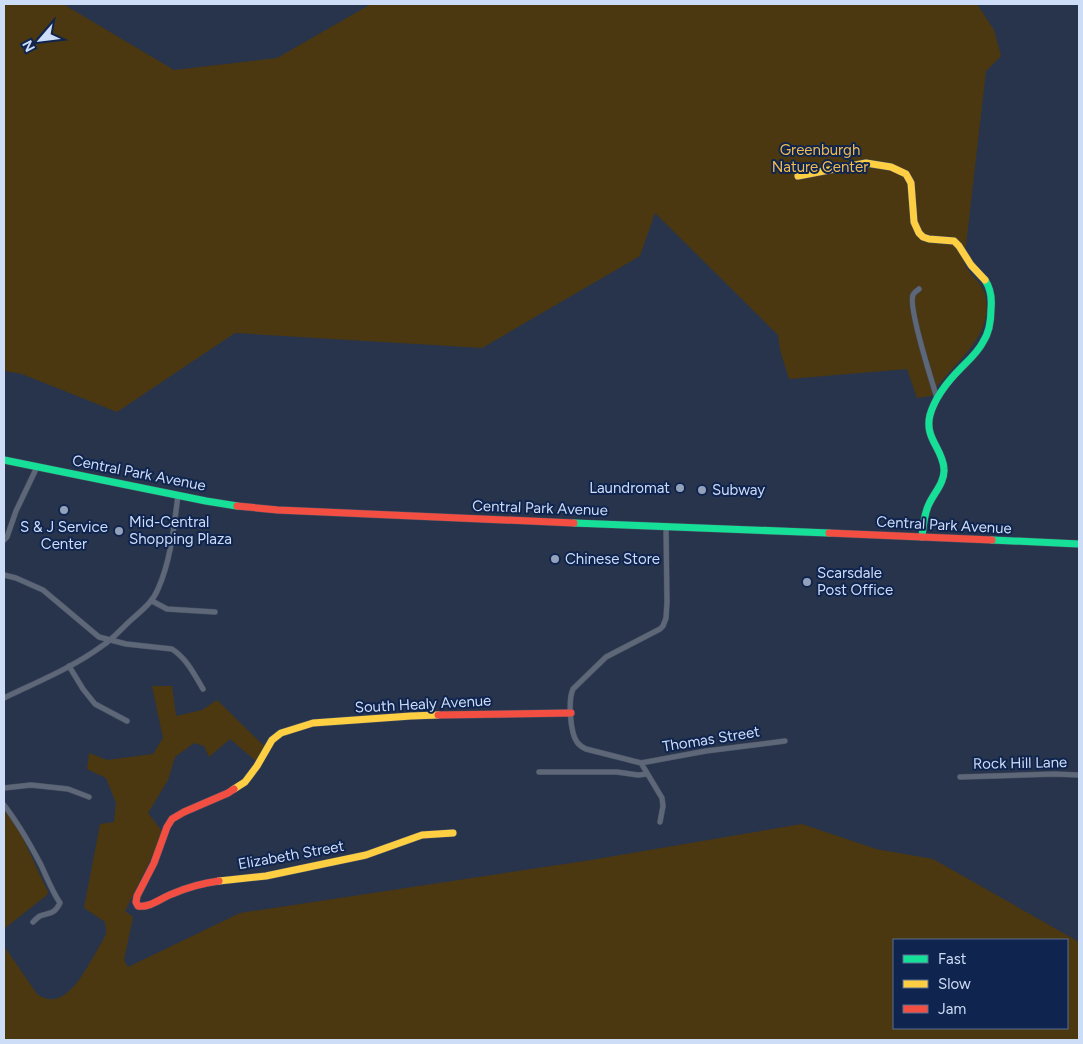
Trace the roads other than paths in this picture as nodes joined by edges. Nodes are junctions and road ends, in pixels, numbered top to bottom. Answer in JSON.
{"nodes":[{"id":1,"x":798,"y":176,"type":"dead end"},
{"id":2,"x":919,"y":289,"type":"dead end"},
{"id":3,"x":937,"y":399,"type":"junction"},
{"id":4,"x":4,"y":460,"type":"edge"},
{"id":5,"x":36,"y":467,"type":"junction"},
{"id":6,"x":178,"y":495,"type":"junction"},
{"id":7,"x":666,"y":527,"type":"junction"},
{"id":8,"x":922,"y":538,"type":"junction"},
{"id":9,"x":4,"y":540,"type":"edge"},
{"id":10,"x":1079,"y":544,"type":"edge"},
{"id":11,"x":4,"y":575,"type":"edge"},
{"id":12,"x":152,"y":601,"type":"junction"},
{"id":13,"x":215,"y":612,"type":"dead end"},
{"id":14,"x":110,"y":640,"type":"junction"},
{"id":15,"x":70,"y":666,"type":"junction"},
{"id":16,"x":203,"y":689,"type":"dead end"},
{"id":17,"x":4,"y":698,"type":"edge"},
{"id":18,"x":571,"y":713,"type":"junction"},
{"id":19,"x":127,"y":721,"type":"dead end"},
{"id":20,"x":785,"y":741,"type":"dead end"},
{"id":21,"x":642,"y":762,"type":"junction"},
{"id":22,"x":539,"y":772,"type":"dead end"},
{"id":23,"x":647,"y":774,"type":"junction"},
{"id":24,"x":1079,"y":776,"type":"edge"},
{"id":25,"x":960,"y":777,"type":"dead end"},
{"id":26,"x":4,"y":788,"type":"edge"},
{"id":27,"x":89,"y":797,"type":"dead end"},
{"id":28,"x":4,"y":805,"type":"edge"},
{"id":29,"x":660,"y":822,"type":"dead end"},
{"id":30,"x":453,"y":832,"type":"dead end"},
{"id":31,"x":137,"y":905,"type":"joint"},
{"id":32,"x":33,"y":922,"type":"dead end"}],
"edges":[{"from":1,"to":3,"type":"street"},
{"from":2,"to":3,"type":"street"},
{"from":3,"to":8,"type":"street"},
{"from":4,"to":5,"type":"street","name":"Central Park Avenue"},
{"from":5,"to":6,"type":"street","name":"Central Park Avenue"},
{"from":5,"to":9,"type":"street"},
{"from":6,"to":7,"type":"street","name":"Central Park Avenue"},
{"from":6,"to":12,"type":"street"},
{"from":7,"to":8,"type":"street","name":"Central Park Avenue"},
{"from":7,"to":18,"type":"street"},
{"from":8,"to":10,"type":"street","name":"Central Park Avenue"},
{"from":11,"to":14,"type":"street"},
{"from":12,"to":13,"type":"street"},
{"from":12,"to":14,"type":"street"},
{"from":14,"to":15,"type":"street"},
{"from":14,"to":16,"type":"street"},
{"from":15,"to":17,"type":"street"},
{"from":15,"to":19,"type":"street"},
{"from":18,"to":21,"type":"street","name":"Thomas Street"},
{"from":18,"to":31,"type":"street","name":"South Healy Avenue"},
{"from":20,"to":21,"type":"street","name":"Thomas Street"},
{"from":21,"to":23,"type":"street"},
{"from":22,"to":23,"type":"street"},
{"from":23,"to":29,"type":"street"},
{"from":24,"to":25,"type":"street","name":"Rock Hill Lane"},
{"from":26,"to":27,"type":"street"},
{"from":28,"to":32,"type":"street"},
{"from":30,"to":31,"type":"street","name":"Elizabeth Street"}]}
